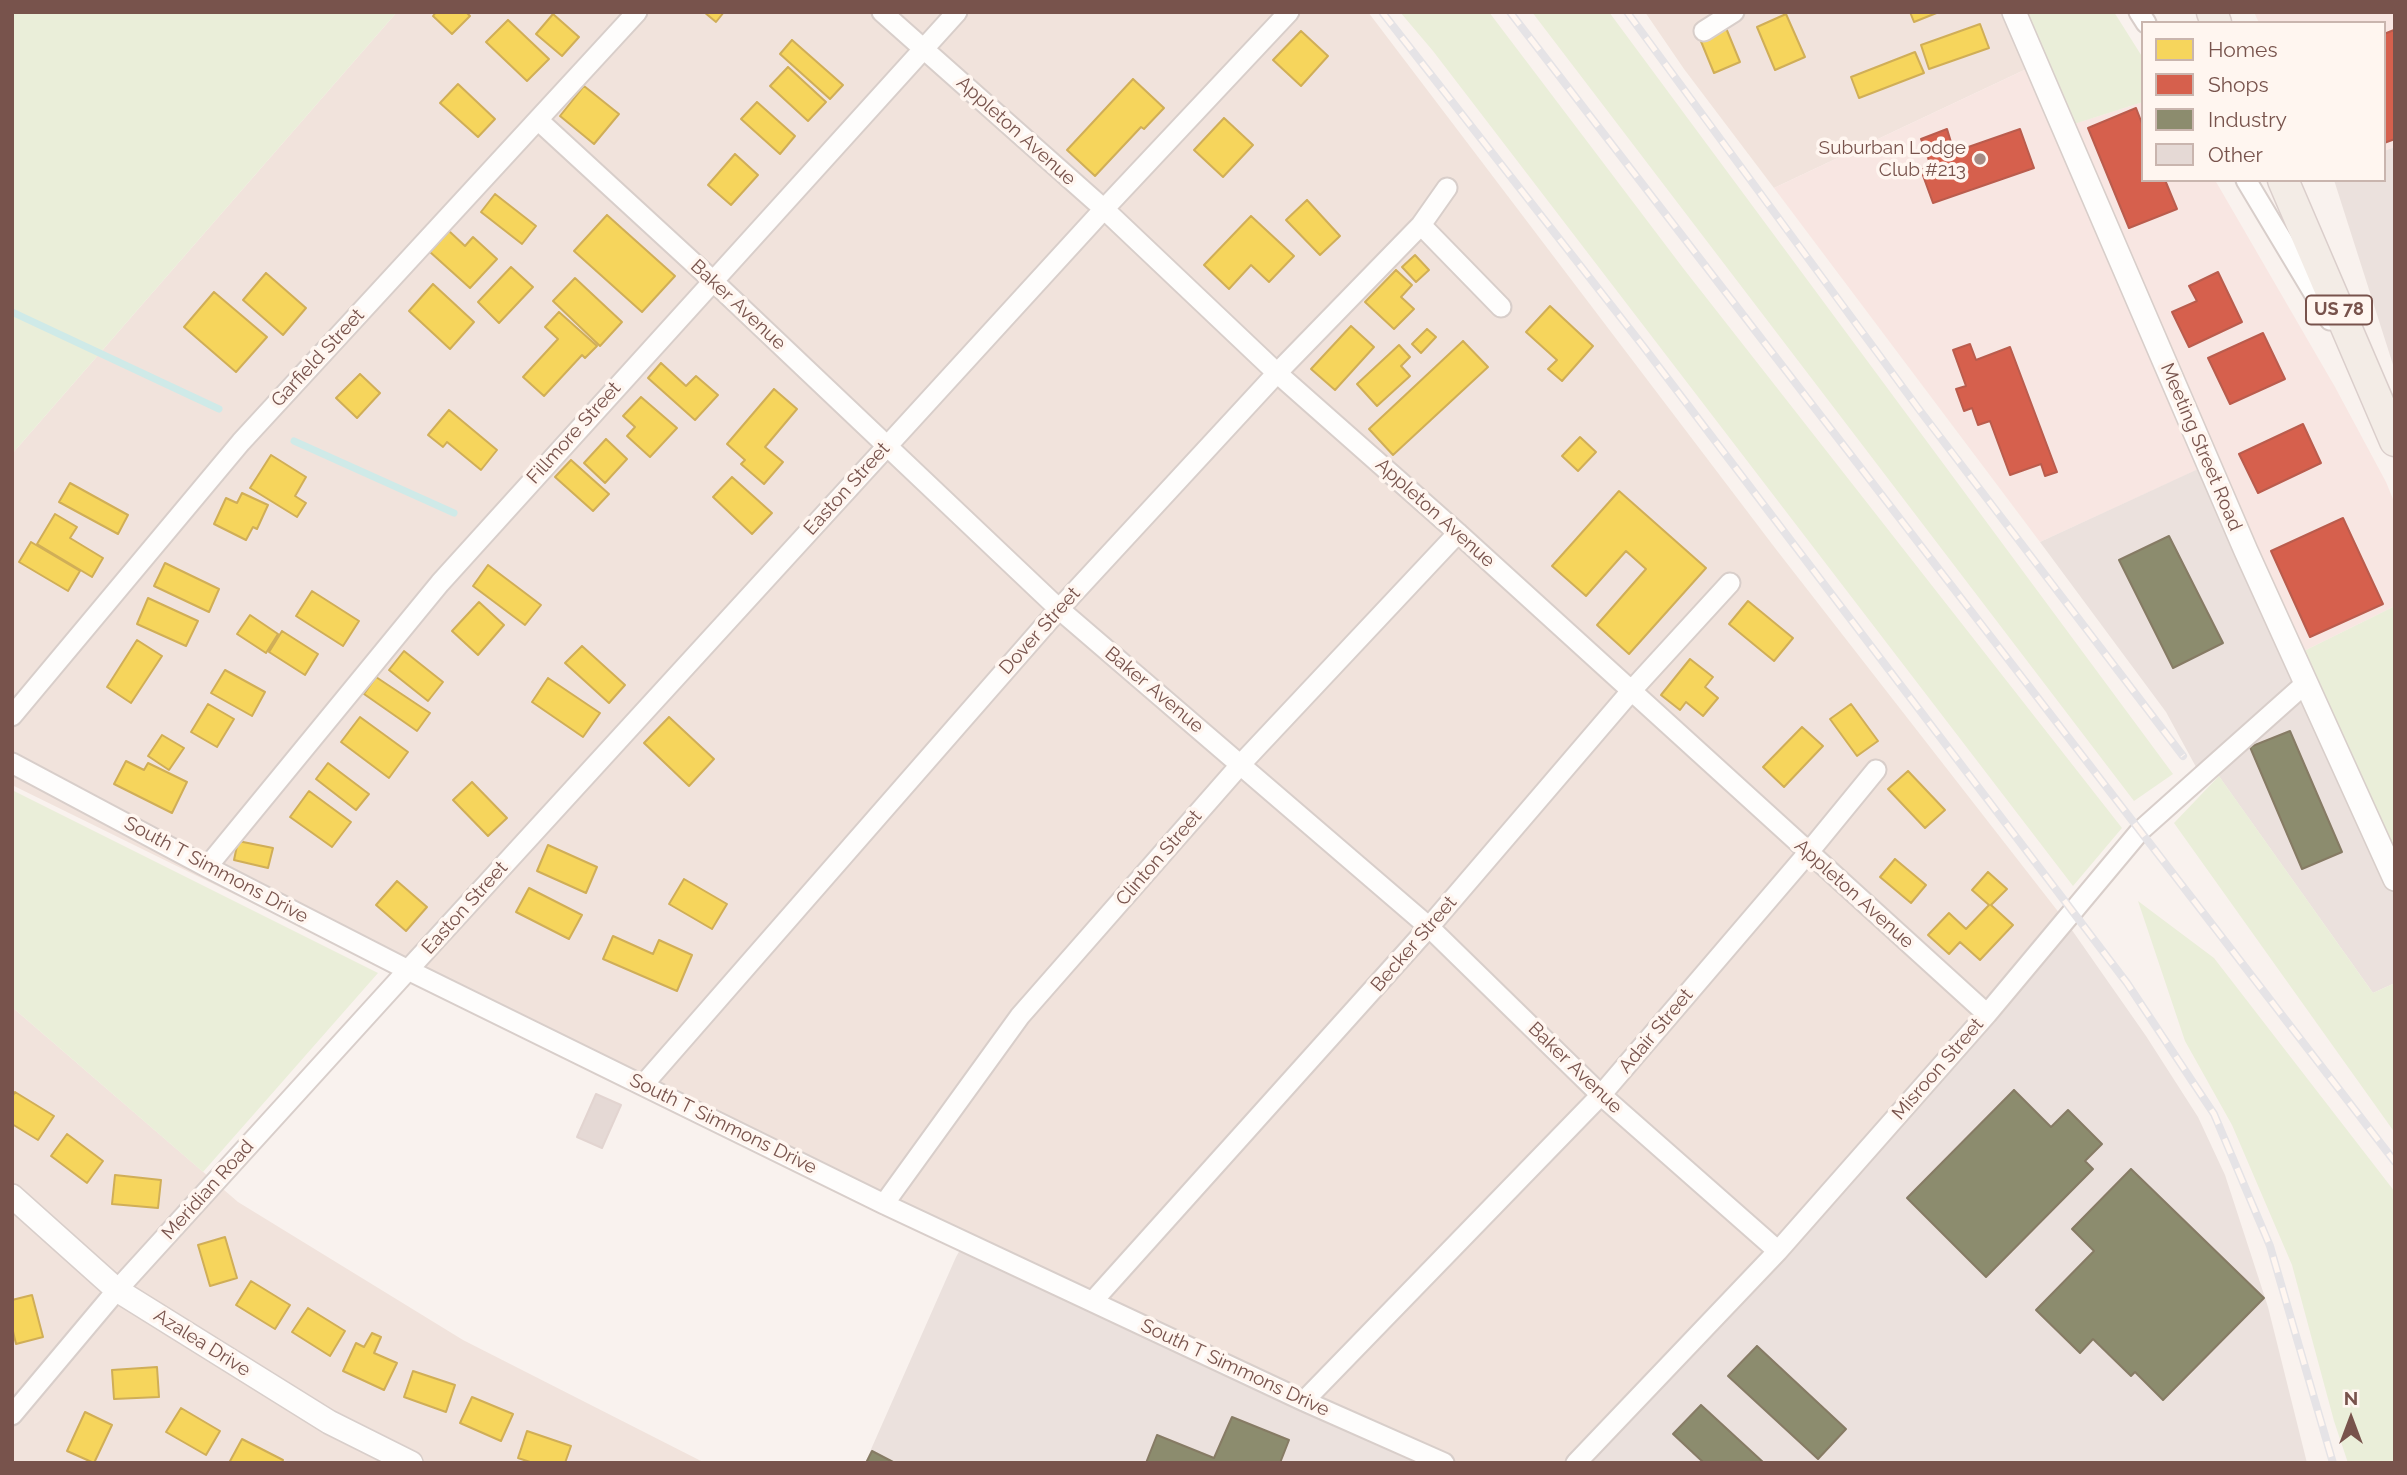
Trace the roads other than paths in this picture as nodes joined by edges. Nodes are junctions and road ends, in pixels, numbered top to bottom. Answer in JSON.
{"nodes":[{"id":1,"x":637,"y":12,"type":"edge"},
{"id":2,"x":882,"y":12,"type":"edge"},
{"id":3,"x":957,"y":12,"type":"edge"},
{"id":4,"x":1289,"y":12,"type":"edge"},
{"id":5,"x":1734,"y":12,"type":"edge"},
{"id":6,"x":2014,"y":12,"type":"edge"},
{"id":7,"x":1704,"y":31,"type":"dead end"},
{"id":8,"x":924,"y":48,"type":"junction"},
{"id":9,"x":538,"y":120,"type":"junction"},
{"id":10,"x":2247,"y":182,"type":"edge"},
{"id":11,"x":2284,"y":182,"type":"edge"},
{"id":12,"x":1447,"y":188,"type":"dead end"},
{"id":13,"x":1104,"y":209,"type":"junction"},
{"id":14,"x":1421,"y":225,"type":"junction"},
{"id":15,"x":712,"y":280,"type":"junction"},
{"id":16,"x":1501,"y":307,"type":"dead end"},
{"id":17,"x":1277,"y":373,"type":"junction"},
{"id":18,"x":2395,"y":441,"type":"edge"},
{"id":19,"x":887,"y":446,"type":"junction"},
{"id":20,"x":1458,"y":533,"type":"junction"},
{"id":21,"x":1730,"y":583,"type":"dead end"},
{"id":22,"x":1059,"y":609,"type":"junction"},
{"id":23,"x":2306,"y":683,"type":"junction"},
{"id":24,"x":1632,"y":690,"type":"junction"},
{"id":25,"x":12,"y":716,"type":"edge"},
{"id":26,"x":12,"y":763,"type":"edge"},
{"id":27,"x":1241,"y":764,"type":"junction"},
{"id":28,"x":1876,"y":770,"type":"dead end"},
{"id":29,"x":1808,"y":853,"type":"junction"},
{"id":30,"x":207,"y":867,"type":"junction"},
{"id":31,"x":2395,"y":879,"type":"edge"},
{"id":32,"x":1429,"y":927,"type":"junction"},
{"id":33,"x":408,"y":970,"type":"junction"},
{"id":34,"x":1987,"y":1014,"type":"junction"},
{"id":35,"x":643,"y":1085,"type":"junction"},
{"id":36,"x":1601,"y":1095,"type":"junction"},
{"id":37,"x":12,"y":1196,"type":"edge"},
{"id":38,"x":884,"y":1203,"type":"junction"},
{"id":39,"x":1778,"y":1251,"type":"junction"},
{"id":40,"x":117,"y":1290,"type":"junction"},
{"id":41,"x":1093,"y":1301,"type":"junction"},
{"id":42,"x":1304,"y":1401,"type":"junction"},
{"id":43,"x":12,"y":1415,"type":"edge"},
{"id":44,"x":411,"y":1463,"type":"edge"},
{"id":45,"x":1444,"y":1463,"type":"edge"},
{"id":46,"x":1576,"y":1463,"type":"edge"}],
"edges":[{"from":1,"to":9,"type":"street","name":"Garfield Street"},
{"from":2,"to":8,"type":"street","name":"Appleton Avenue"},
{"from":3,"to":8,"type":"street","name":"Fillmore Street"},
{"from":4,"to":13,"type":"street","name":"Easton Street"},
{"from":5,"to":7,"type":"street"},
{"from":6,"to":23,"type":"street","name":"Meeting Street Road"},
{"from":8,"to":13,"type":"street","name":"Appleton Avenue"},
{"from":8,"to":15,"type":"street","name":"Fillmore Street"},
{"from":9,"to":15,"type":"street","name":"Baker Avenue"},
{"from":9,"to":25,"type":"street","name":"Garfield Street"},
{"from":10,"to":18,"type":"street"},
{"from":11,"to":18,"type":"main road","number":"US 78"},
{"from":12,"to":14,"type":"street","name":"Dover Street"},
{"from":13,"to":17,"type":"street","name":"Appleton Avenue"},
{"from":13,"to":19,"type":"street","name":"Easton Street"},
{"from":14,"to":16,"type":"street"},
{"from":14,"to":17,"type":"street","name":"Dover Street"},
{"from":15,"to":19,"type":"street","name":"Baker Avenue"},
{"from":15,"to":30,"type":"street","name":"Fillmore Street"},
{"from":17,"to":20,"type":"street","name":"Appleton Avenue"},
{"from":17,"to":22,"type":"street","name":"Dover Street"},
{"from":19,"to":22,"type":"street","name":"Baker Avenue"},
{"from":19,"to":33,"type":"street","name":"Easton Street"},
{"from":20,"to":24,"type":"street","name":"Appleton Avenue"},
{"from":20,"to":27,"type":"street","name":"Clinton Street"},
{"from":21,"to":24,"type":"street","name":"Becker Street"},
{"from":22,"to":27,"type":"street","name":"Baker Avenue"},
{"from":22,"to":35,"type":"street","name":"Dover Street"},
{"from":23,"to":31,"type":"street","name":"Meeting Street Road"},
{"from":23,"to":34,"type":"street","name":"Misroon Street"},
{"from":24,"to":29,"type":"street","name":"Appleton Avenue"},
{"from":24,"to":32,"type":"street","name":"Becker Street"},
{"from":26,"to":30,"type":"street","name":"South T Simmons Drive"},
{"from":27,"to":32,"type":"street","name":"Baker Avenue"},
{"from":27,"to":38,"type":"street","name":"Clinton Street"},
{"from":28,"to":29,"type":"street","name":"Adair Street"},
{"from":29,"to":34,"type":"street","name":"Appleton Avenue"},
{"from":29,"to":36,"type":"street","name":"Adair Street"},
{"from":30,"to":33,"type":"street","name":"South T Simmons Drive"},
{"from":32,"to":36,"type":"street","name":"Baker Avenue"},
{"from":32,"to":41,"type":"street","name":"Becker Street"},
{"from":33,"to":35,"type":"street","name":"South T Simmons Drive"},
{"from":33,"to":40,"type":"street","name":"Meridian Road"},
{"from":34,"to":39,"type":"street","name":"Misroon Street"},
{"from":35,"to":38,"type":"street","name":"South T Simmons Drive"},
{"from":36,"to":39,"type":"street","name":"Baker Avenue"},
{"from":36,"to":42,"type":"street","name":"Adair Street"},
{"from":37,"to":40,"type":"street","name":"Azalea Drive"},
{"from":38,"to":41,"type":"street","name":"South T Simmons Drive"},
{"from":39,"to":46,"type":"street","name":"Misroon Street"},
{"from":40,"to":43,"type":"street","name":"Meridian Road"},
{"from":40,"to":44,"type":"street","name":"Azalea Drive"},
{"from":41,"to":42,"type":"street","name":"South T Simmons Drive"},
{"from":42,"to":45,"type":"street","name":"South T Simmons Drive"}]}
